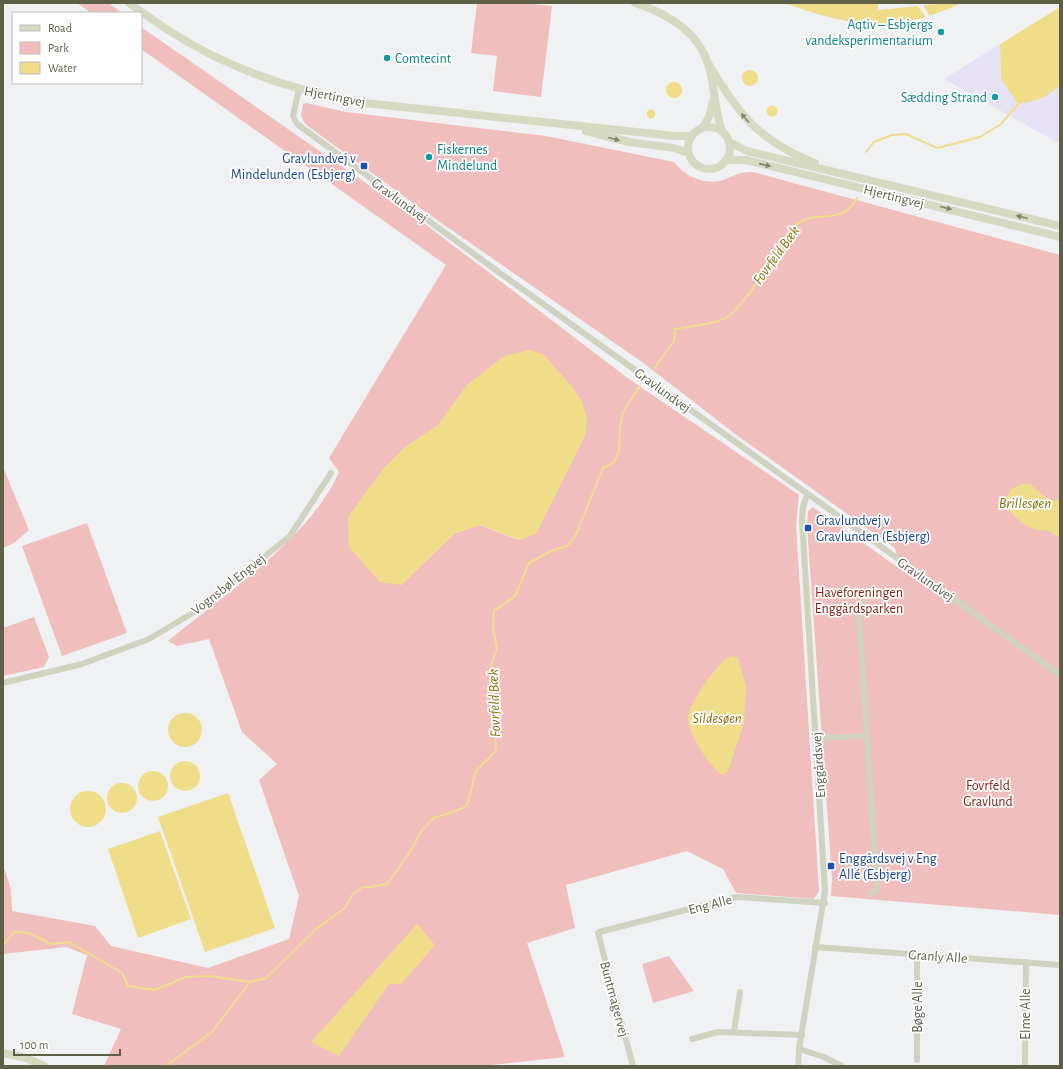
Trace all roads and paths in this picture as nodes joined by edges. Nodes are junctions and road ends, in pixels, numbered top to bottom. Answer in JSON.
{"nodes":[{"id":1,"x":129,"y":3,"type":"edge"},
{"id":2,"x":635,"y":3,"type":"edge"},
{"id":3,"x":142,"y":12,"type":"edge"},
{"id":4,"x":142,"y":12,"type":"edge"},
{"id":5,"x":708,"y":63,"type":"junction"},
{"id":6,"x":299,"y":89,"type":"junction"},
{"id":7,"x":713,"y":94,"type":"junction"},
{"id":8,"x":562,"y":125,"type":"junction"},
{"id":9,"x":703,"y":127,"type":"junction"},
{"id":10,"x":722,"y":131,"type":"junction"},
{"id":11,"x":691,"y":136,"type":"junction"},
{"id":12,"x":729,"y":142,"type":"junction"},
{"id":13,"x":688,"y":153,"type":"junction"},
{"id":14,"x":726,"y":160,"type":"junction"},
{"id":15,"x":879,"y":182,"type":"junction"},
{"id":16,"x":1060,"y":226,"type":"edge"},
{"id":17,"x":1060,"y":236,"type":"edge"},
{"id":18,"x":330,"y":473,"type":"dead end"},
{"id":19,"x":807,"y":495,"type":"junction"},
{"id":20,"x":871,"y":589,"type":"dead end"},
{"id":21,"x":1060,"y":676,"type":"edge"},
{"id":22,"x":3,"y":682,"type":"edge"},
{"id":23,"x":866,"y":736,"type":"junction"},
{"id":24,"x":816,"y":738,"type":"junction"},
{"id":25,"x":871,"y":894,"type":"dead end"},
{"id":26,"x":824,"y":903,"type":"junction"},
{"id":27,"x":598,"y":933,"type":"joint"},
{"id":28,"x":816,"y":947,"type":"junction"},
{"id":29,"x":917,"y":954,"type":"junction"},
{"id":30,"x":1026,"y":962,"type":"junction"},
{"id":31,"x":1060,"y":965,"type":"edge"},
{"id":32,"x":740,"y":992,"type":"dead end"},
{"id":33,"x":734,"y":1032,"type":"junction"},
{"id":34,"x":802,"y":1035,"type":"junction"},
{"id":35,"x":692,"y":1039,"type":"dead end"},
{"id":36,"x":799,"y":1049,"type":"junction"},
{"id":37,"x":3,"y":1053,"type":"edge"},
{"id":38,"x":917,"y":1060,"type":"dead end"},
{"id":39,"x":44,"y":1066,"type":"edge"},
{"id":40,"x":633,"y":1066,"type":"edge"},
{"id":41,"x":798,"y":1066,"type":"edge"},
{"id":42,"x":842,"y":1066,"type":"edge"},
{"id":43,"x":1025,"y":1066,"type":"edge"}],
"edges":[{"from":1,"to":3,"type":"main road","name":"Hjertingvej"},
{"from":2,"to":5,"type":"main road"},
{"from":4,"to":6,"type":"main road","name":"Hjertingvej"},
{"from":5,"to":7,"type":"main road"},
{"from":15,"to":5,"type":"main road","one_way":true},
{"from":6,"to":8,"type":"main road","name":"Hjertingvej"},
{"from":6,"to":19,"type":"street","name":"Gravlundvej"},
{"from":7,"to":9,"type":"main road"},
{"from":7,"to":10,"type":"main road"},
{"from":8,"to":11,"type":"main road","name":"Hjertingvej"},
{"from":8,"to":13,"type":"main road","name":"Hjertingvej","one_way":true},
{"from":9,"to":10,"type":"main road"},
{"from":9,"to":11,"type":"main road"},
{"from":10,"to":12,"type":"main road"},
{"from":11,"to":13,"type":"main road"},
{"from":12,"to":14,"type":"main road"},
{"from":12,"to":15,"type":"main road","name":"Hjertingvej"},
{"from":13,"to":14,"type":"main road"},
{"from":14,"to":17,"type":"main road","name":"Hjertingvej","one_way":true},
{"from":16,"to":15,"type":"main road","name":"Hjertingvej","one_way":true},
{"from":18,"to":22,"type":"street","name":"Vognsbøl Engvej"},
{"from":19,"to":21,"type":"street","name":"Gravlundvej"},
{"from":19,"to":24,"type":"street","name":"Enggårdsvej"},
{"from":20,"to":23,"type":"street"},
{"from":23,"to":24,"type":"street"},
{"from":23,"to":25,"type":"street"},
{"from":24,"to":26,"type":"street","name":"Enggårdsvej"},
{"from":26,"to":27,"type":"street","name":"Eng Alle"},
{"from":26,"to":28,"type":"street","name":"Enggårdsvej"},
{"from":27,"to":40,"type":"street","name":"Buntmagervej"},
{"from":28,"to":29,"type":"street","name":"Granly Alle"},
{"from":28,"to":34,"type":"street","name":"Enggårdsvej"},
{"from":29,"to":30,"type":"street","name":"Granly Alle"},
{"from":29,"to":38,"type":"street","name":"Bøge Alle"},
{"from":30,"to":31,"type":"street","name":"Granly Alle"},
{"from":30,"to":43,"type":"street","name":"Elme Alle"},
{"from":32,"to":33,"type":"street"},
{"from":33,"to":34,"type":"street"},
{"from":33,"to":35,"type":"street"},
{"from":34,"to":36,"type":"street","name":"Enggårdsvej"},
{"from":36,"to":41,"type":"street","name":"Enggårdsvej"},
{"from":36,"to":42,"type":"street"},
{"from":37,"to":39,"type":"main road"}]}
